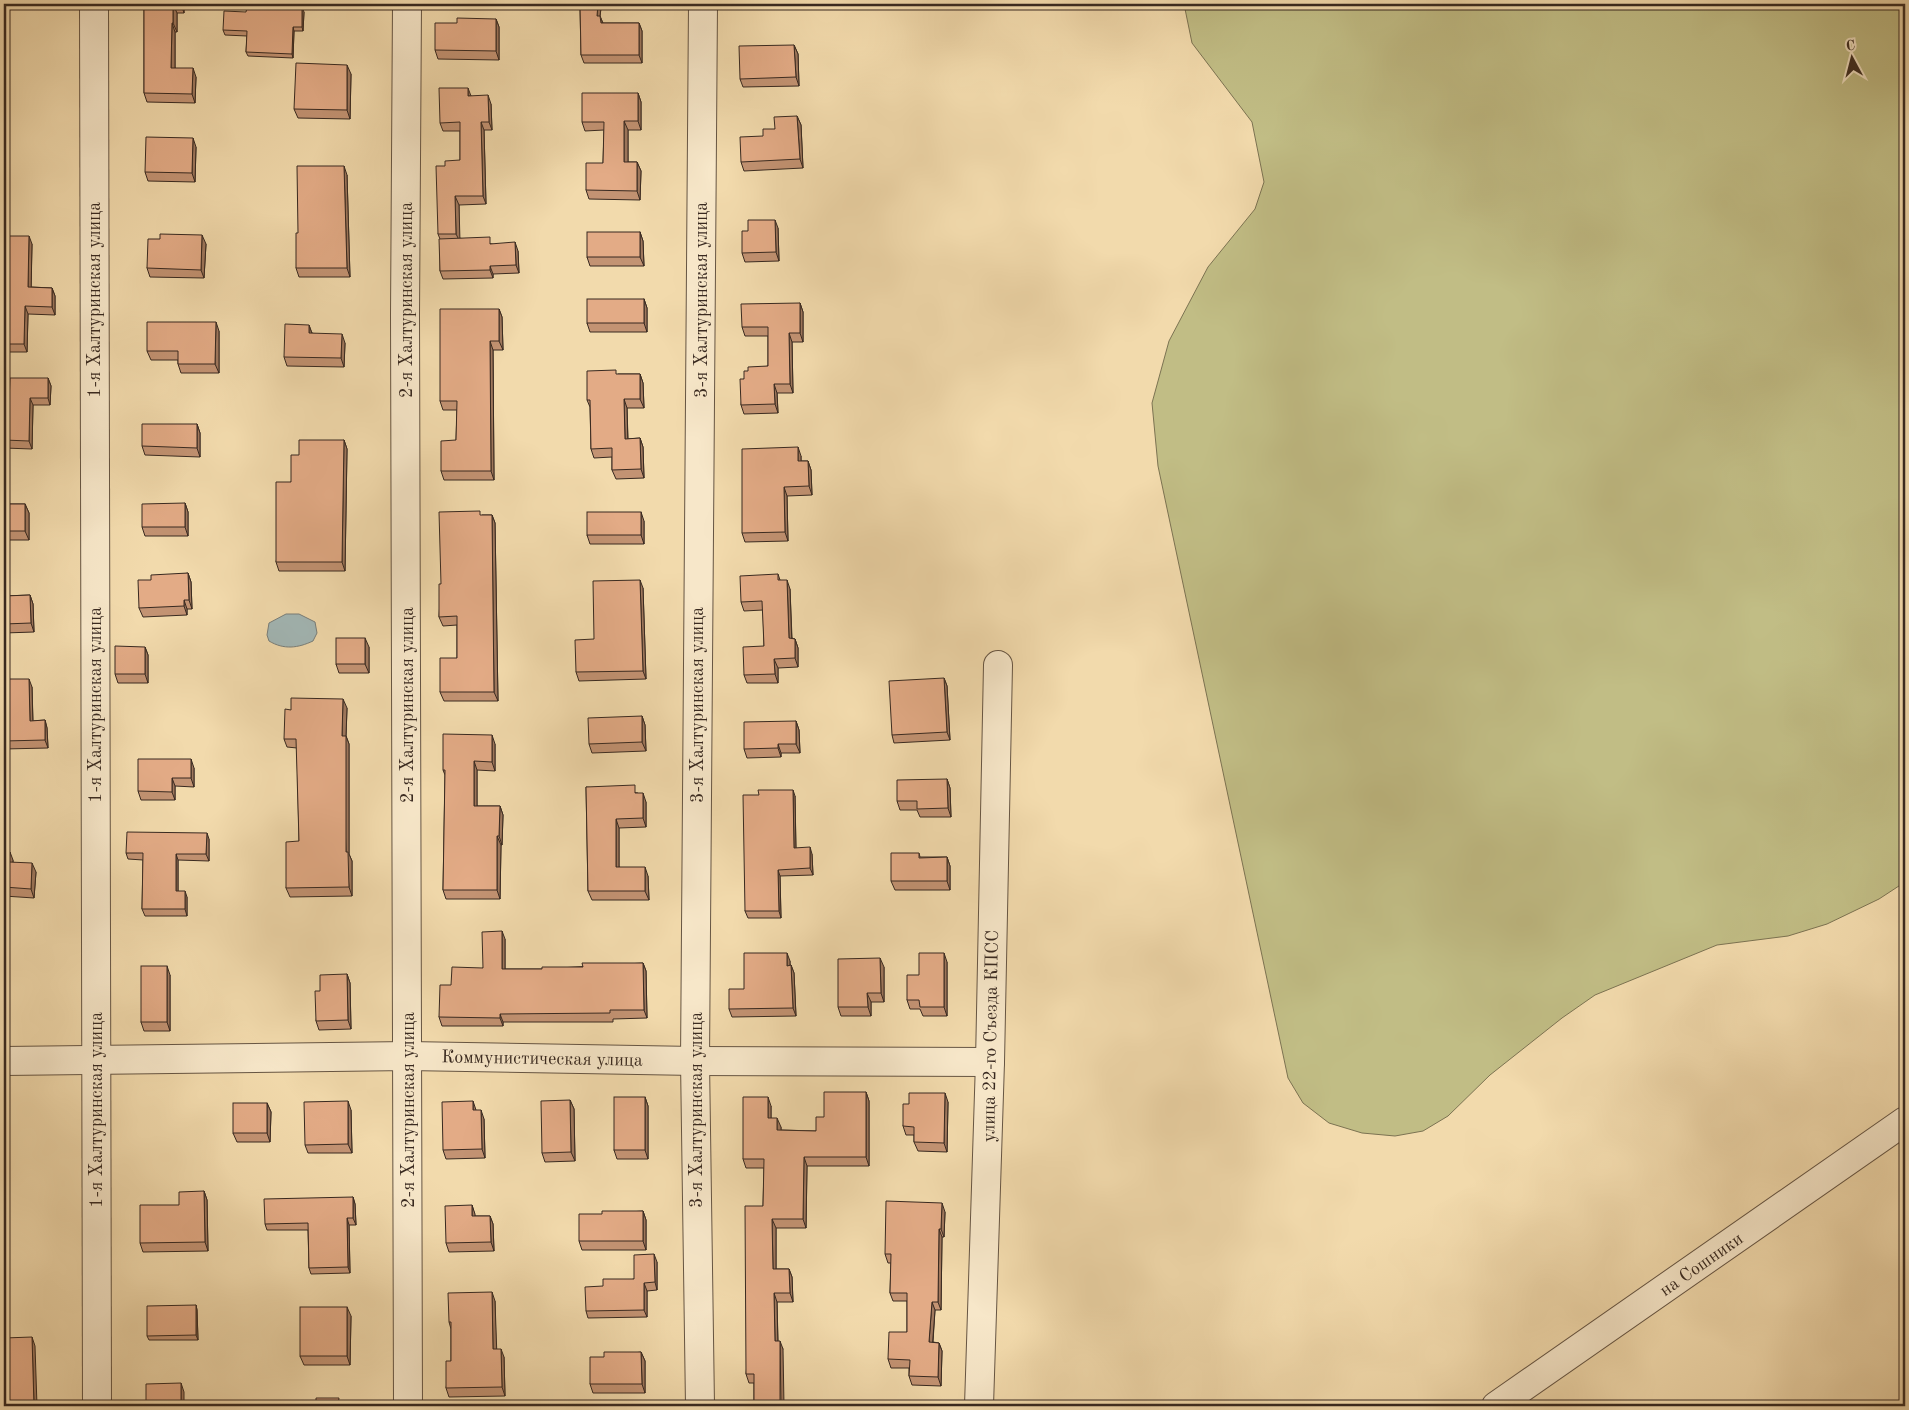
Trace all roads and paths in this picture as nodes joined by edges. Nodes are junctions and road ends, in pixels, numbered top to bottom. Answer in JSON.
{"nodes":[{"id":1,"x":94,"y":4,"type":"edge"},
{"id":2,"x":407,"y":4,"type":"edge"},
{"id":3,"x":703,"y":4,"type":"edge"},
{"id":4,"x":998,"y":665,"type":"dead end"},
{"id":5,"x":408,"y":1056,"type":"junction"},
{"id":6,"x":695,"y":1060,"type":"junction"},
{"id":7,"x":4,"y":1061,"type":"edge"},
{"id":8,"x":96,"y":1061,"type":"junction"},
{"id":9,"x":990,"y":1062,"type":"junction"},
{"id":10,"x":1905,"y":1121,"type":"edge"},
{"id":11,"x":97,"y":1406,"type":"edge"},
{"id":12,"x":408,"y":1406,"type":"edge"},
{"id":13,"x":700,"y":1406,"type":"edge"},
{"id":14,"x":978,"y":1406,"type":"edge"},
{"id":15,"x":1496,"y":1406,"type":"edge"}],
"edges":[{"from":1,"to":8,"type":"street","name":"1-я Халтуринская улица"},
{"from":2,"to":5,"type":"street","name":"2-я Халтуринская улица"},
{"from":3,"to":6,"type":"street","name":"3-я Халтуринская улица"},
{"from":4,"to":9,"type":"street","name":"улица 22-го Съезда КПСС"},
{"from":5,"to":6,"type":"street","name":"Коммунистическая улица"},
{"from":5,"to":8,"type":"street","name":"Коммунистическая улица"},
{"from":5,"to":12,"type":"street","name":"2-я Халтуринская улица"},
{"from":6,"to":9,"type":"street","name":"Коммунистическая улица"},
{"from":6,"to":13,"type":"street","name":"3-я Халтуринская улица"},
{"from":7,"to":8,"type":"street","name":"Коммунистическая улица"},
{"from":8,"to":11,"type":"street","name":"1-я Халтуринская улица"},
{"from":9,"to":14,"type":"street","name":"улица 22-го Съезда КПСС"},
{"from":10,"to":15,"type":"street","name":"на Сошники"}]}
